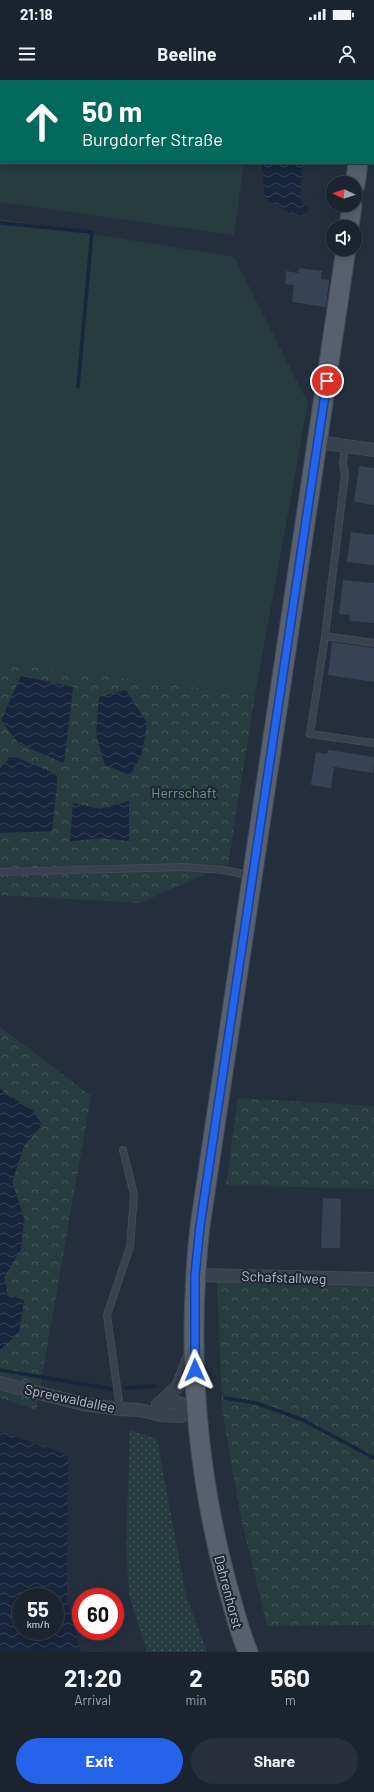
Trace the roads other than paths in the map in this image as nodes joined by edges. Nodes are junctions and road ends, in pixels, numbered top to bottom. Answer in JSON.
{"nodes":[{"id":1,"x":358,"y":164,"type":"edge"},
{"id":2,"x":356,"y":176,"type":"edge"},
{"id":3,"x":345,"y":256,"type":"edge"},
{"id":4,"x":318,"y":442,"type":"junction"},
{"id":5,"x":345,"y":446,"type":"junction"},
{"id":6,"x":374,"y":450,"type":"edge"},
{"id":7,"x":325,"y":636,"type":"junction"},
{"id":8,"x":374,"y":643,"type":"edge"},
{"id":9,"x":374,"y":743,"type":"edge"},
{"id":10,"x":0,"y":872,"type":"edge"},
{"id":11,"x":252,"y":875,"type":"junction"},
{"id":12,"x":123,"y":1150,"type":"dead end"},
{"id":13,"x":195,"y":1275,"type":"junction"},
{"id":14,"x":374,"y":1279,"type":"edge"},
{"id":15,"x":194,"y":1343,"type":"junction"},
{"id":16,"x":0,"y":1382,"type":"edge"},
{"id":17,"x":159,"y":1404,"type":"junction"},
{"id":18,"x":120,"y":1409,"type":"junction"},
{"id":19,"x":196,"y":1409,"type":"junction"},
{"id":20,"x":140,"y":1410,"type":"junction"},
{"id":21,"x":248,"y":1652,"type":"edge"}],
"edges":[{"from":1,"to":2,"type":"main road"},
{"from":3,"to":4,"type":"main road","name":"Dahrenhorst"},
{"from":4,"to":5,"type":"street"},
{"from":4,"to":11,"type":"main road","name":"Dahrenhorst"},
{"from":5,"to":6,"type":"street"},
{"from":5,"to":7,"type":"lane"},
{"from":7,"to":8,"type":"lane"},
{"from":7,"to":9,"type":"lane"},
{"from":10,"to":11,"type":"lane"},
{"from":11,"to":13,"type":"main road","name":"Dahrenhorst"},
{"from":12,"to":18,"type":"lane"},
{"from":13,"to":14,"type":"street","name":"Schafstallweg"},
{"from":13,"to":15,"type":"main road","name":"Dahrenhorst"},
{"from":15,"to":17,"type":"street","name":"Spreewaldallee"},
{"from":15,"to":19,"type":"main road","name":"Dahrenhorst"},
{"from":16,"to":18,"type":"street","name":"Spreewaldallee"},
{"from":17,"to":19,"type":"street","name":"Spreewaldallee"},
{"from":17,"to":20,"type":"street","name":"Spreewaldallee"},
{"from":18,"to":20,"type":"street","name":"Spreewaldallee"},
{"from":19,"to":20,"type":"street","name":"Spreewaldallee"},
{"from":19,"to":21,"type":"main road","name":"Dahrenhorst"}]}
